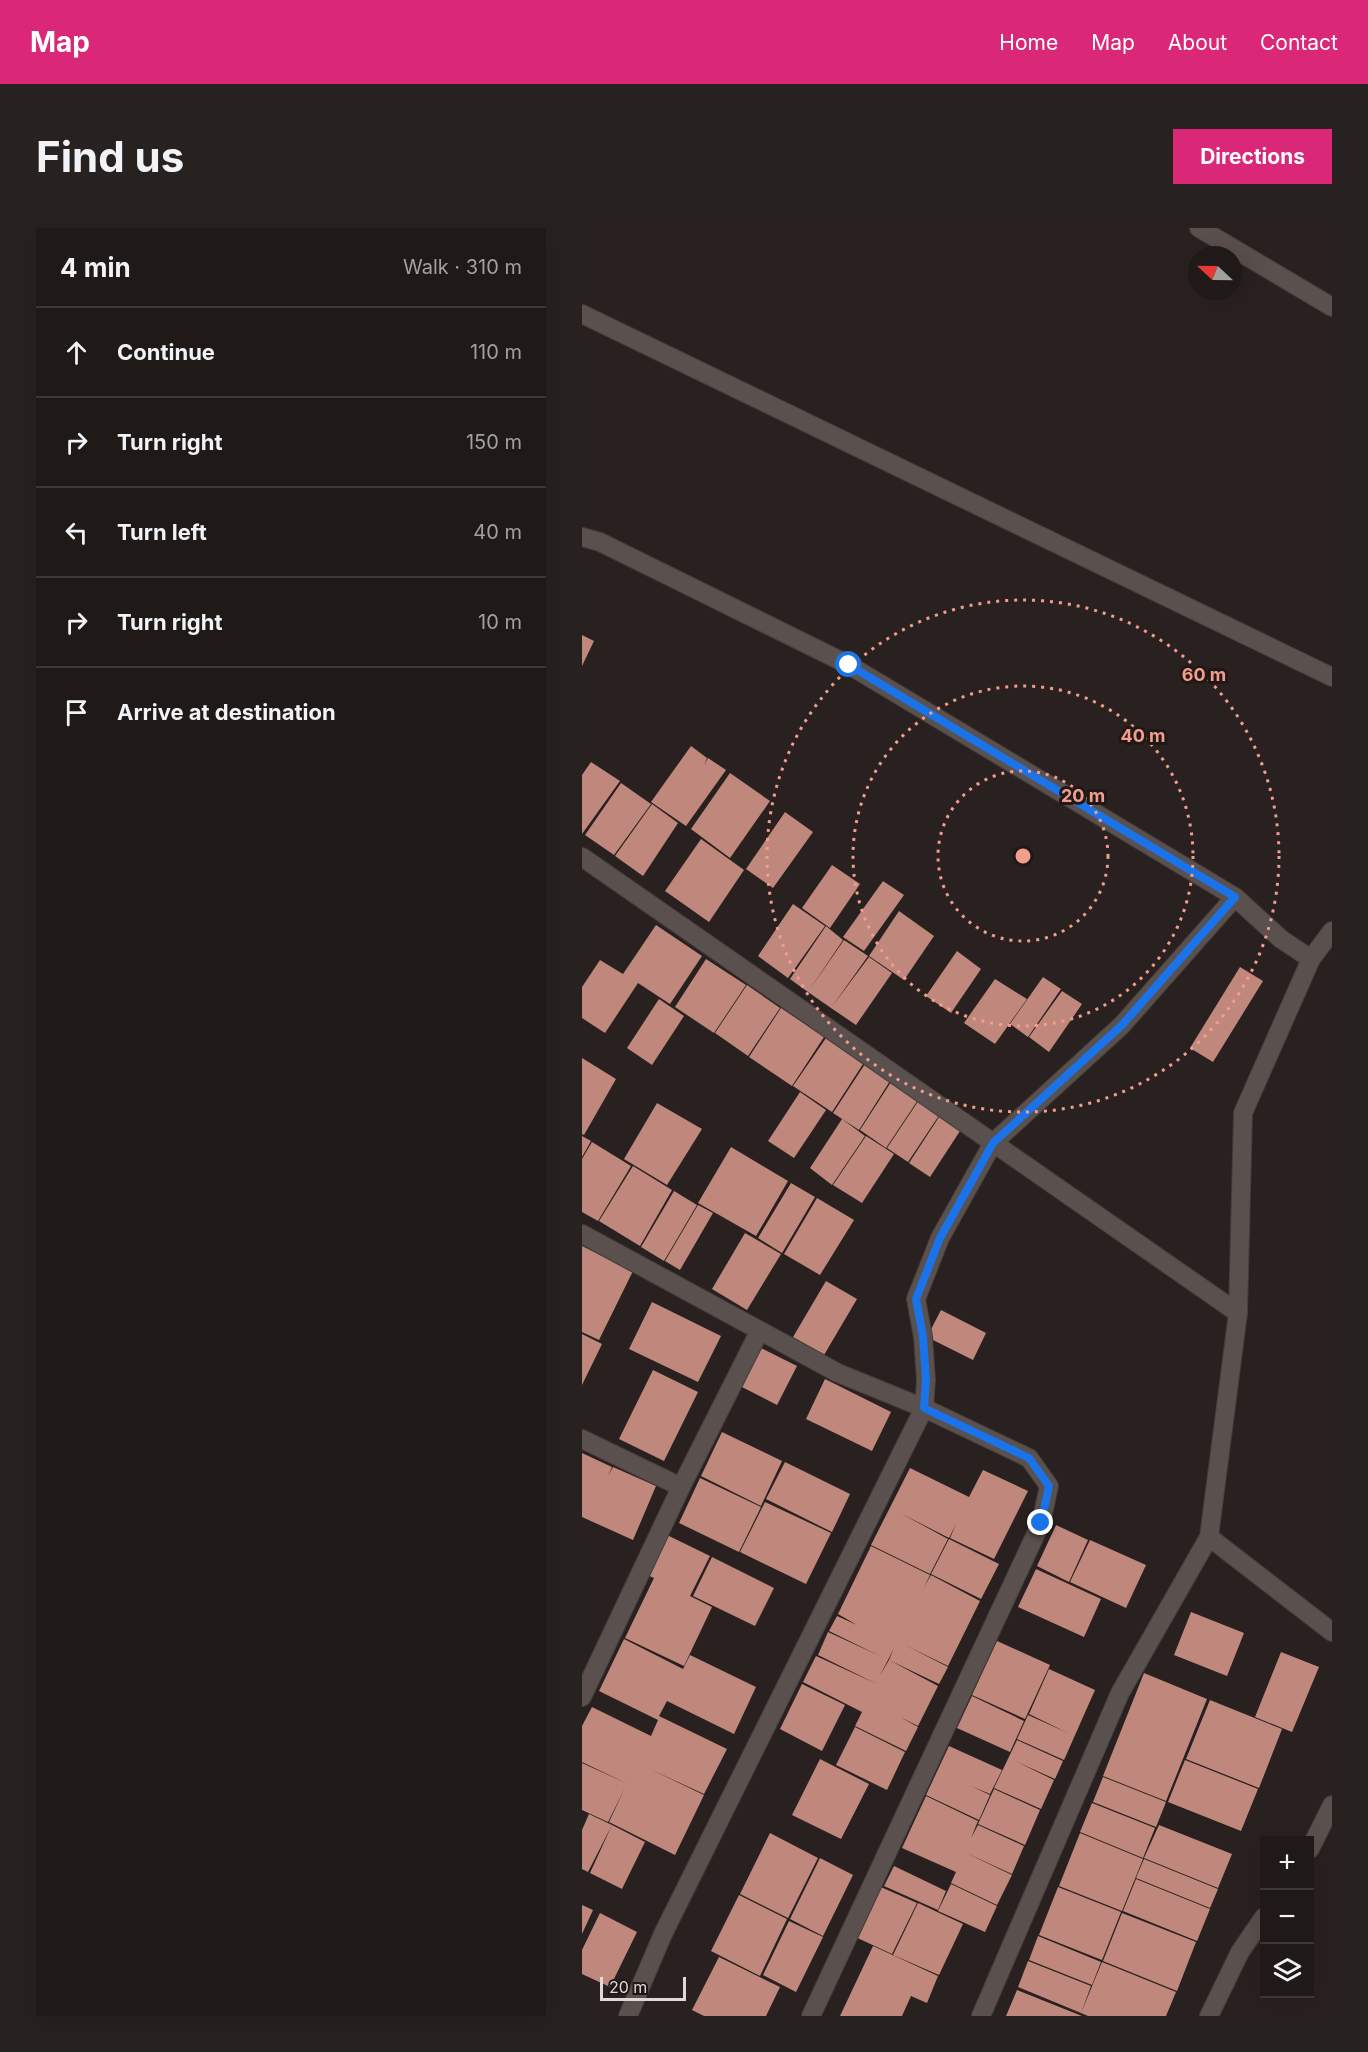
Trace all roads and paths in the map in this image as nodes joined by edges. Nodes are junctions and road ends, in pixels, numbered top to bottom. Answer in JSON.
{"nodes":[{"id":1,"x":1199,"y":228,"type":"edge"},
{"id":2,"x":1332,"y":307,"type":"edge"},
{"id":3,"x":582,"y":314,"type":"edge"},
{"id":4,"x":582,"y":537,"type":"edge"},
{"id":5,"x":1332,"y":677,"type":"edge"},
{"id":6,"x":582,"y":857,"type":"edge"},
{"id":7,"x":1235,"y":897,"type":"junction"},
{"id":8,"x":1332,"y":932,"type":"edge"},
{"id":9,"x":1311,"y":959,"type":"junction"},
{"id":10,"x":993,"y":1143,"type":"junction"},
{"id":11,"x":582,"y":1234,"type":"edge"},
{"id":12,"x":1238,"y":1313,"type":"junction"},
{"id":13,"x":759,"y":1332,"type":"junction"},
{"id":14,"x":924,"y":1408,"type":"junction"},
{"id":15,"x":582,"y":1439,"type":"edge"},
{"id":16,"x":681,"y":1487,"type":"junction"},
{"id":17,"x":1209,"y":1537,"type":"junction"},
{"id":18,"x":1332,"y":1632,"type":"edge"},
{"id":19,"x":582,"y":1697,"type":"edge"},
{"id":20,"x":1332,"y":1805,"type":"edge"},
{"id":21,"x":1314,"y":1841,"type":"edge"},
{"id":22,"x":1260,"y":1923,"type":"edge"},
{"id":23,"x":628,"y":2016,"type":"edge"},
{"id":24,"x":811,"y":2016,"type":"edge"},
{"id":25,"x":981,"y":2016,"type":"edge"},
{"id":26,"x":1209,"y":2016,"type":"edge"}],
"edges":[{"from":1,"to":2,"type":"street"},
{"from":3,"to":5,"type":"street"},
{"from":4,"to":7,"type":"street"},
{"from":6,"to":10,"type":"street"},
{"from":7,"to":9,"type":"street"},
{"from":7,"to":10,"type":"street"},
{"from":8,"to":9,"type":"street"},
{"from":9,"to":12,"type":"street"},
{"from":10,"to":12,"type":"street"},
{"from":10,"to":14,"type":"street"},
{"from":11,"to":13,"type":"street"},
{"from":12,"to":17,"type":"street"},
{"from":13,"to":14,"type":"street"},
{"from":13,"to":16,"type":"street"},
{"from":14,"to":23,"type":"street"},
{"from":14,"to":24,"type":"street"},
{"from":15,"to":16,"type":"street"},
{"from":16,"to":19,"type":"street"},
{"from":17,"to":18,"type":"street"},
{"from":17,"to":25,"type":"street"},
{"from":20,"to":21,"type":"street"},
{"from":22,"to":26,"type":"street"}]}
